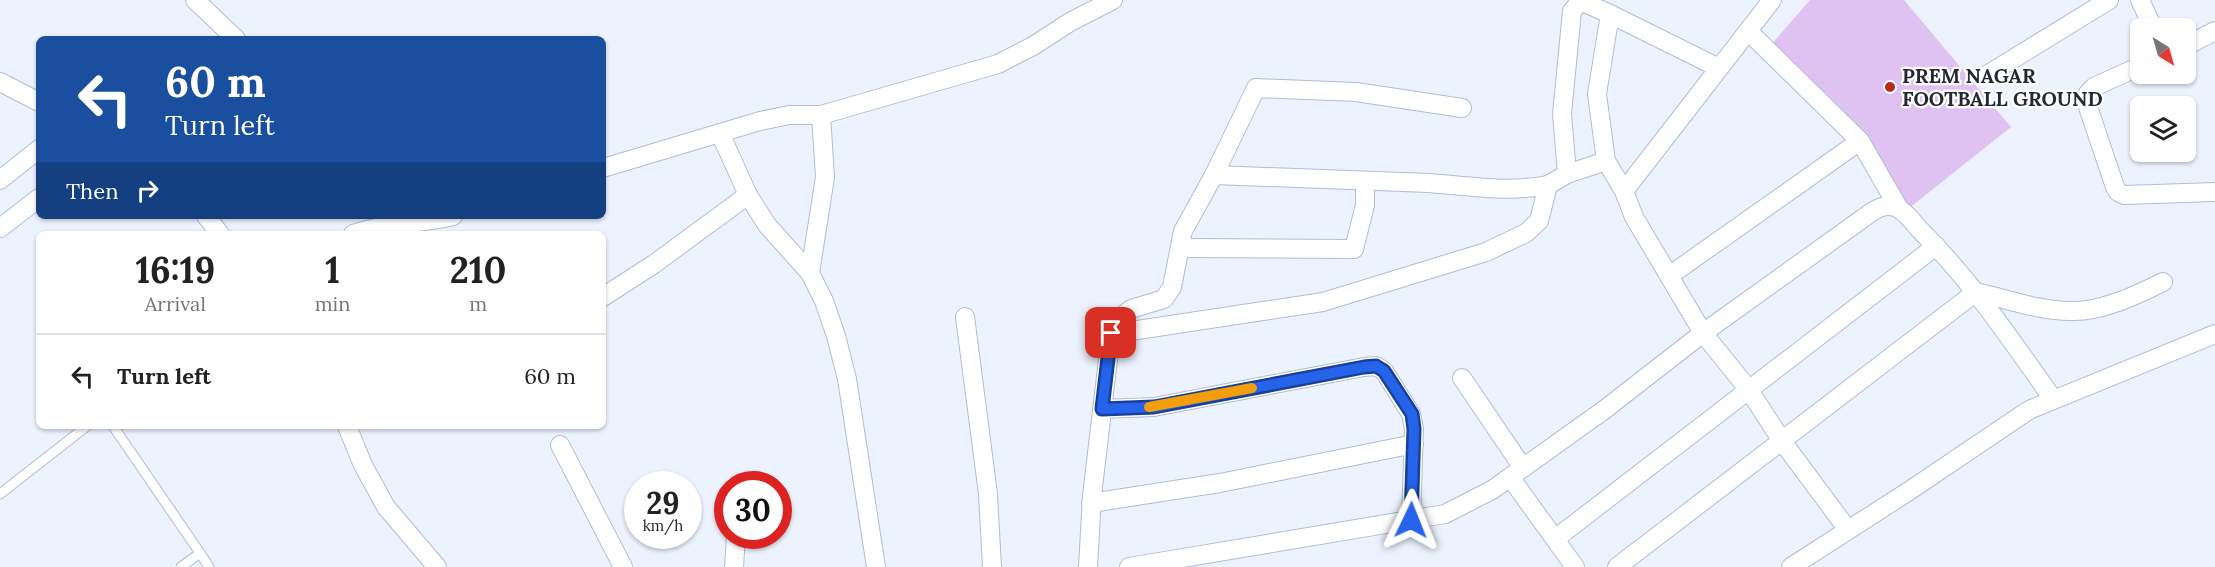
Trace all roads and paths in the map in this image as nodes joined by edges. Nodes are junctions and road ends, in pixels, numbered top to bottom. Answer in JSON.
{"nodes":[{"id":1,"x":195,"y":0,"type":"edge"},
{"id":2,"x":1113,"y":0,"type":"edge"},
{"id":3,"x":1772,"y":0,"type":"edge"},
{"id":4,"x":2109,"y":0,"type":"edge"},
{"id":5,"x":2140,"y":0,"type":"edge"},
{"id":6,"x":1579,"y":1,"type":"edge"},
{"id":7,"x":1610,"y":14,"type":"junction"},
{"id":8,"x":2148,"y":18,"type":"edge"},
{"id":9,"x":1748,"y":31,"type":"junction"},
{"id":10,"x":2215,"y":32,"type":"edge"},
{"id":11,"x":233,"y":36,"type":"edge"},
{"id":12,"x":2196,"y":41,"type":"edge"},
{"id":13,"x":1719,"y":68,"type":"junction"},
{"id":14,"x":2130,"y":71,"type":"edge"},
{"id":15,"x":1987,"y":75,"type":"dead end"},
{"id":16,"x":1,"y":85,"type":"edge"},
{"id":17,"x":36,"y":101,"type":"edge"},
{"id":18,"x":1462,"y":108,"type":"dead end"},
{"id":19,"x":821,"y":115,"type":"junction"},
{"id":20,"x":720,"y":133,"type":"junction"},
{"id":21,"x":1860,"y":141,"type":"junction"},
{"id":22,"x":36,"y":151,"type":"edge"},
{"id":23,"x":1606,"y":161,"type":"junction"},
{"id":24,"x":606,"y":167,"type":"edge"},
{"id":25,"x":1567,"y":174,"type":"junction"},
{"id":26,"x":1214,"y":175,"type":"junction"},
{"id":27,"x":0,"y":180,"type":"edge"},
{"id":28,"x":1365,"y":181,"type":"junction"},
{"id":29,"x":1548,"y":185,"type":"junction"},
{"id":30,"x":1624,"y":191,"type":"junction"},
{"id":31,"x":2215,"y":192,"type":"edge"},
{"id":32,"x":748,"y":195,"type":"junction"},
{"id":33,"x":36,"y":200,"type":"edge"},
{"id":34,"x":1898,"y":207,"type":"junction"},
{"id":35,"x":208,"y":219,"type":"edge"},
{"id":36,"x":436,"y":219,"type":"edge"},
{"id":37,"x":370,"y":222,"type":"edge"},
{"id":38,"x":0,"y":228,"type":"edge"},
{"id":39,"x":218,"y":231,"type":"edge"},
{"id":40,"x":357,"y":231,"type":"edge"},
{"id":41,"x":1936,"y":246,"type":"junction"},
{"id":42,"x":1180,"y":248,"type":"junction"},
{"id":43,"x":810,"y":273,"type":"junction"},
{"id":44,"x":1669,"y":276,"type":"junction"},
{"id":45,"x":2163,"y":282,"type":"dead end"},
{"id":46,"x":1976,"y":292,"type":"junction"},
{"id":47,"x":606,"y":295,"type":"edge"},
{"id":48,"x":965,"y":317,"type":"dead end"},
{"id":49,"x":1111,"y":333,"type":"junction"},
{"id":50,"x":1703,"y":333,"type":"junction"},
{"id":51,"x":2215,"y":334,"type":"edge"},
{"id":52,"x":1462,"y":378,"type":"dead end"},
{"id":53,"x":1749,"y":390,"type":"junction"},
{"id":54,"x":2053,"y":399,"type":"junction"},
{"id":55,"x":1102,"y":409,"type":"junction"},
{"id":56,"x":83,"y":429,"type":"edge"},
{"id":57,"x":115,"y":429,"type":"edge"},
{"id":58,"x":348,"y":429,"type":"edge"},
{"id":59,"x":1782,"y":441,"type":"junction"},
{"id":60,"x":1414,"y":444,"type":"junction"},
{"id":61,"x":560,"y":445,"type":"dead end"},
{"id":62,"x":1516,"y":473,"type":"junction"},
{"id":63,"x":0,"y":494,"type":"edge"},
{"id":64,"x":1091,"y":503,"type":"junction"},
{"id":65,"x":1411,"y":520,"type":"junction"},
{"id":66,"x":1848,"y":530,"type":"junction"},
{"id":67,"x":1555,"y":539,"type":"junction"},
{"id":68,"x":736,"y":549,"type":"edge"},
{"id":69,"x":200,"y":553,"type":"junction"},
{"id":70,"x":181,"y":567,"type":"edge"},
{"id":71,"x":209,"y":567,"type":"edge"},
{"id":72,"x":437,"y":567,"type":"edge"},
{"id":73,"x":623,"y":567,"type":"edge"},
{"id":74,"x":735,"y":567,"type":"edge"},
{"id":75,"x":876,"y":567,"type":"edge"},
{"id":76,"x":992,"y":567,"type":"edge"},
{"id":77,"x":1088,"y":567,"type":"edge"},
{"id":78,"x":1129,"y":567,"type":"edge"},
{"id":79,"x":1575,"y":567,"type":"edge"},
{"id":80,"x":1617,"y":567,"type":"edge"},
{"id":81,"x":1791,"y":567,"type":"edge"}],
"edges":[{"from":1,"to":11,"type":"street"},
{"from":2,"to":19,"type":"street"},
{"from":3,"to":9,"type":"street"},
{"from":4,"to":15,"type":"street"},
{"from":5,"to":8,"type":"street"},
{"from":6,"to":7,"type":"street"},
{"from":6,"to":25,"type":"street"},
{"from":7,"to":13,"type":"street"},
{"from":7,"to":23,"type":"street"},
{"from":9,"to":13,"type":"street"},
{"from":9,"to":21,"type":"street"},
{"from":10,"to":12,"type":"street"},
{"from":13,"to":30,"type":"street"},
{"from":14,"to":31,"type":"street"},
{"from":16,"to":17,"type":"street"},
{"from":18,"to":26,"type":"street"},
{"from":19,"to":20,"type":"street"},
{"from":19,"to":43,"type":"street"},
{"from":20,"to":24,"type":"street"},
{"from":20,"to":32,"type":"street"},
{"from":21,"to":34,"type":"street"},
{"from":21,"to":44,"type":"street"},
{"from":22,"to":27,"type":"street"},
{"from":23,"to":25,"type":"street"},
{"from":23,"to":30,"type":"street"},
{"from":25,"to":29,"type":"street"},
{"from":26,"to":28,"type":"street"},
{"from":26,"to":42,"type":"street"},
{"from":28,"to":29,"type":"street"},
{"from":28,"to":42,"type":"street"},
{"from":29,"to":49,"type":"street"},
{"from":30,"to":44,"type":"street"},
{"from":32,"to":43,"type":"street"},
{"from":32,"to":47,"type":"street"},
{"from":33,"to":38,"type":"street"},
{"from":34,"to":41,"type":"street"},
{"from":34,"to":50,"type":"street"},
{"from":35,"to":39,"type":"street"},
{"from":36,"to":37,"type":"street"},
{"from":37,"to":40,"type":"street"},
{"from":41,"to":46,"type":"street"},
{"from":41,"to":53,"type":"street"},
{"from":42,"to":49,"type":"street"},
{"from":43,"to":75,"type":"street"},
{"from":44,"to":50,"type":"street"},
{"from":45,"to":46,"type":"street"},
{"from":46,"to":54,"type":"street"},
{"from":46,"to":59,"type":"street"},
{"from":48,"to":76,"type":"street"},
{"from":49,"to":55,"type":"street"},
{"from":50,"to":53,"type":"street"},
{"from":50,"to":62,"type":"street"},
{"from":51,"to":54,"type":"street"},
{"from":52,"to":62,"type":"street"},
{"from":53,"to":59,"type":"street"},
{"from":53,"to":67,"type":"street"},
{"from":54,"to":66,"type":"street"},
{"from":55,"to":60,"type":"street"},
{"from":55,"to":64,"type":"street"},
{"from":56,"to":63,"type":"lane"},
{"from":57,"to":69,"type":"lane"},
{"from":58,"to":72,"type":"street"},
{"from":59,"to":66,"type":"street"},
{"from":59,"to":80,"type":"street"},
{"from":60,"to":64,"type":"street"},
{"from":60,"to":65,"type":"street"},
{"from":61,"to":73,"type":"street"},
{"from":62,"to":65,"type":"street"},
{"from":62,"to":67,"type":"street"},
{"from":64,"to":77,"type":"street"},
{"from":65,"to":78,"type":"street"},
{"from":66,"to":81,"type":"street"},
{"from":67,"to":79,"type":"street"},
{"from":68,"to":74,"type":"street"},
{"from":69,"to":70,"type":"lane"},
{"from":69,"to":71,"type":"lane"}]}
